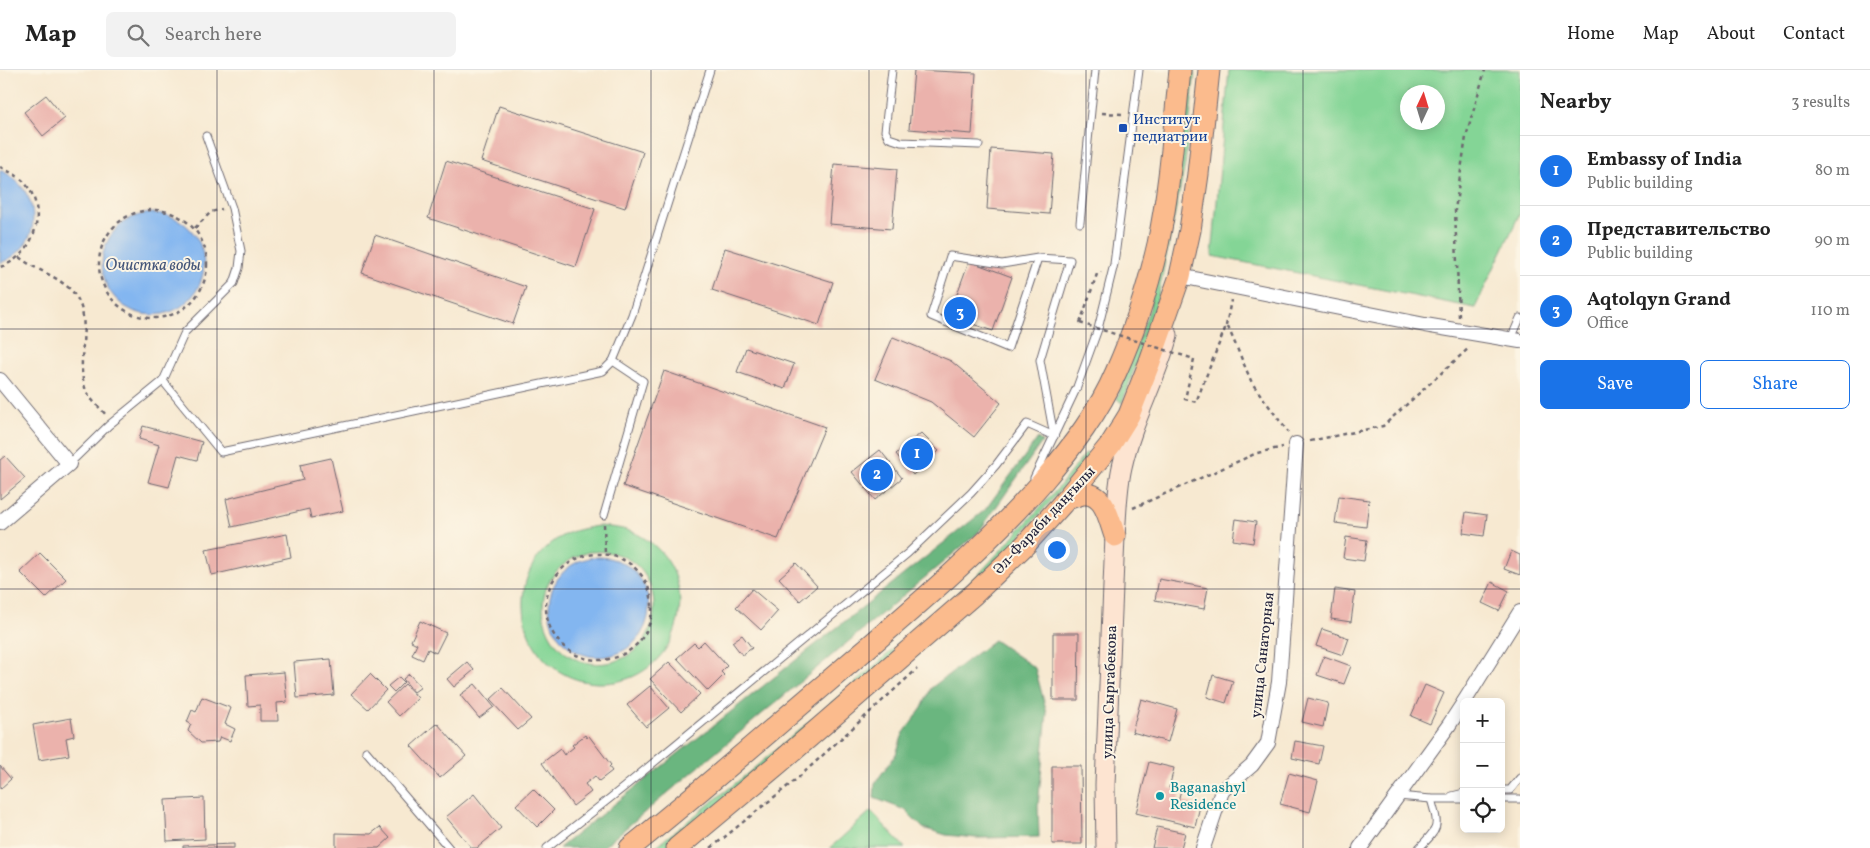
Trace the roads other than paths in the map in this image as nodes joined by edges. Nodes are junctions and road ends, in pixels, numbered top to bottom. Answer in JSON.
{"nodes":[{"id":1,"x":710,"y":70,"type":"edge"},
{"id":2,"x":892,"y":70,"type":"edge"},
{"id":3,"x":1095,"y":70,"type":"edge"},
{"id":4,"x":1139,"y":70,"type":"edge"},
{"id":5,"x":1180,"y":70,"type":"edge"},
{"id":6,"x":1209,"y":70,"type":"edge"},
{"id":7,"x":206,"y":136,"type":"dead end"},
{"id":8,"x":979,"y":146,"type":"dead end"},
{"id":9,"x":1080,"y":224,"type":"dead end"},
{"id":10,"x":1038,"y":258,"type":"junction"},
{"id":11,"x":1180,"y":276,"type":"junction"},
{"id":12,"x":1520,"y":320,"type":"edge"},
{"id":13,"x":1516,"y":340,"type":"edge"},
{"id":14,"x":613,"y":361,"type":"junction"},
{"id":15,"x":0,"y":380,"type":"edge"},
{"id":16,"x":163,"y":381,"type":"junction"},
{"id":17,"x":1054,"y":436,"type":"junction"},
{"id":18,"x":1296,"y":444,"type":"road end"},
{"id":19,"x":69,"y":464,"type":"junction"},
{"id":20,"x":1067,"y":499,"type":"junction"},
{"id":21,"x":1020,"y":507,"type":"junction"},
{"id":22,"x":604,"y":515,"type":"road end"},
{"id":23,"x":0,"y":523,"type":"edge"},
{"id":24,"x":1115,"y":536,"type":"junction"},
{"id":25,"x":1520,"y":612,"type":"edge"},
{"id":26,"x":1466,"y":698,"type":"edge"},
{"id":27,"x":1460,"y":708,"type":"edge"},
{"id":28,"x":366,"y":751,"type":"dead end"},
{"id":29,"x":1520,"y":778,"type":"edge"},
{"id":30,"x":1505,"y":790,"type":"edge"},
{"id":31,"x":1460,"y":794,"type":"edge"},
{"id":32,"x":1398,"y":796,"type":"junction"},
{"id":33,"x":1431,"y":799,"type":"junction"},
{"id":34,"x":1442,"y":799,"type":"junction"},
{"id":35,"x":1460,"y":799,"type":"edge"},
{"id":36,"x":1505,"y":799,"type":"edge"},
{"id":37,"x":1520,"y":799,"type":"edge"},
{"id":38,"x":449,"y":848,"type":"edge"},
{"id":39,"x":547,"y":848,"type":"edge"},
{"id":40,"x":630,"y":848,"type":"edge"},
{"id":41,"x":677,"y":848,"type":"edge"},
{"id":42,"x":1106,"y":848,"type":"edge"},
{"id":43,"x":1203,"y":848,"type":"edge"},
{"id":44,"x":1360,"y":848,"type":"edge"},
{"id":45,"x":1419,"y":848,"type":"edge"}],
"edges":[{"from":1,"to":14,"type":"lane"},
{"from":2,"to":8,"type":"lane"},
{"from":3,"to":9,"type":"lane"},
{"from":4,"to":17,"type":"lane"},
{"from":5,"to":21,"type":"main road","name":"Әл-Фараби даңғылы"},
{"from":6,"to":11,"type":"main road","name":"Әл-Фараби даңғылы"},
{"from":7,"to":16,"type":"lane"},
{"from":10,"to":10,"type":"lane"},
{"from":10,"to":17,"type":"lane"},
{"from":11,"to":13,"type":"street"},
{"from":11,"to":20,"type":"main road","name":"Әл-Фараби даңғылы"},
{"from":11,"to":24,"type":"street","name":"улица Сыргабекова"},
{"from":12,"to":13,"type":"lane"},
{"from":14,"to":16,"type":"lane"},
{"from":14,"to":22,"type":"lane"},
{"from":15,"to":19,"type":"street"},
{"from":16,"to":19,"type":"lane"},
{"from":17,"to":21,"type":"lane"},
{"from":17,"to":39,"type":"lane"},
{"from":18,"to":43,"type":"street","name":"улица Санаторная"},
{"from":19,"to":23,"type":"street"},
{"from":20,"to":24,"type":"main road"},
{"from":20,"to":41,"type":"main road","name":"Әл-Фараби даңғылы"},
{"from":21,"to":40,"type":"main road","name":"Әл-Фараби даңғылы"},
{"from":24,"to":42,"type":"street","name":"улица Сыргабекова"},
{"from":25,"to":26,"type":"street"},
{"from":27,"to":32,"type":"street"},
{"from":28,"to":38,"type":"lane"},
{"from":29,"to":30,"type":"lane"},
{"from":31,"to":34,"type":"lane"},
{"from":32,"to":33,"type":"lane"},
{"from":32,"to":44,"type":"street"},
{"from":33,"to":34,"type":"lane"},
{"from":33,"to":45,"type":"lane"},
{"from":34,"to":35,"type":"lane"},
{"from":36,"to":37,"type":"lane"}]}
